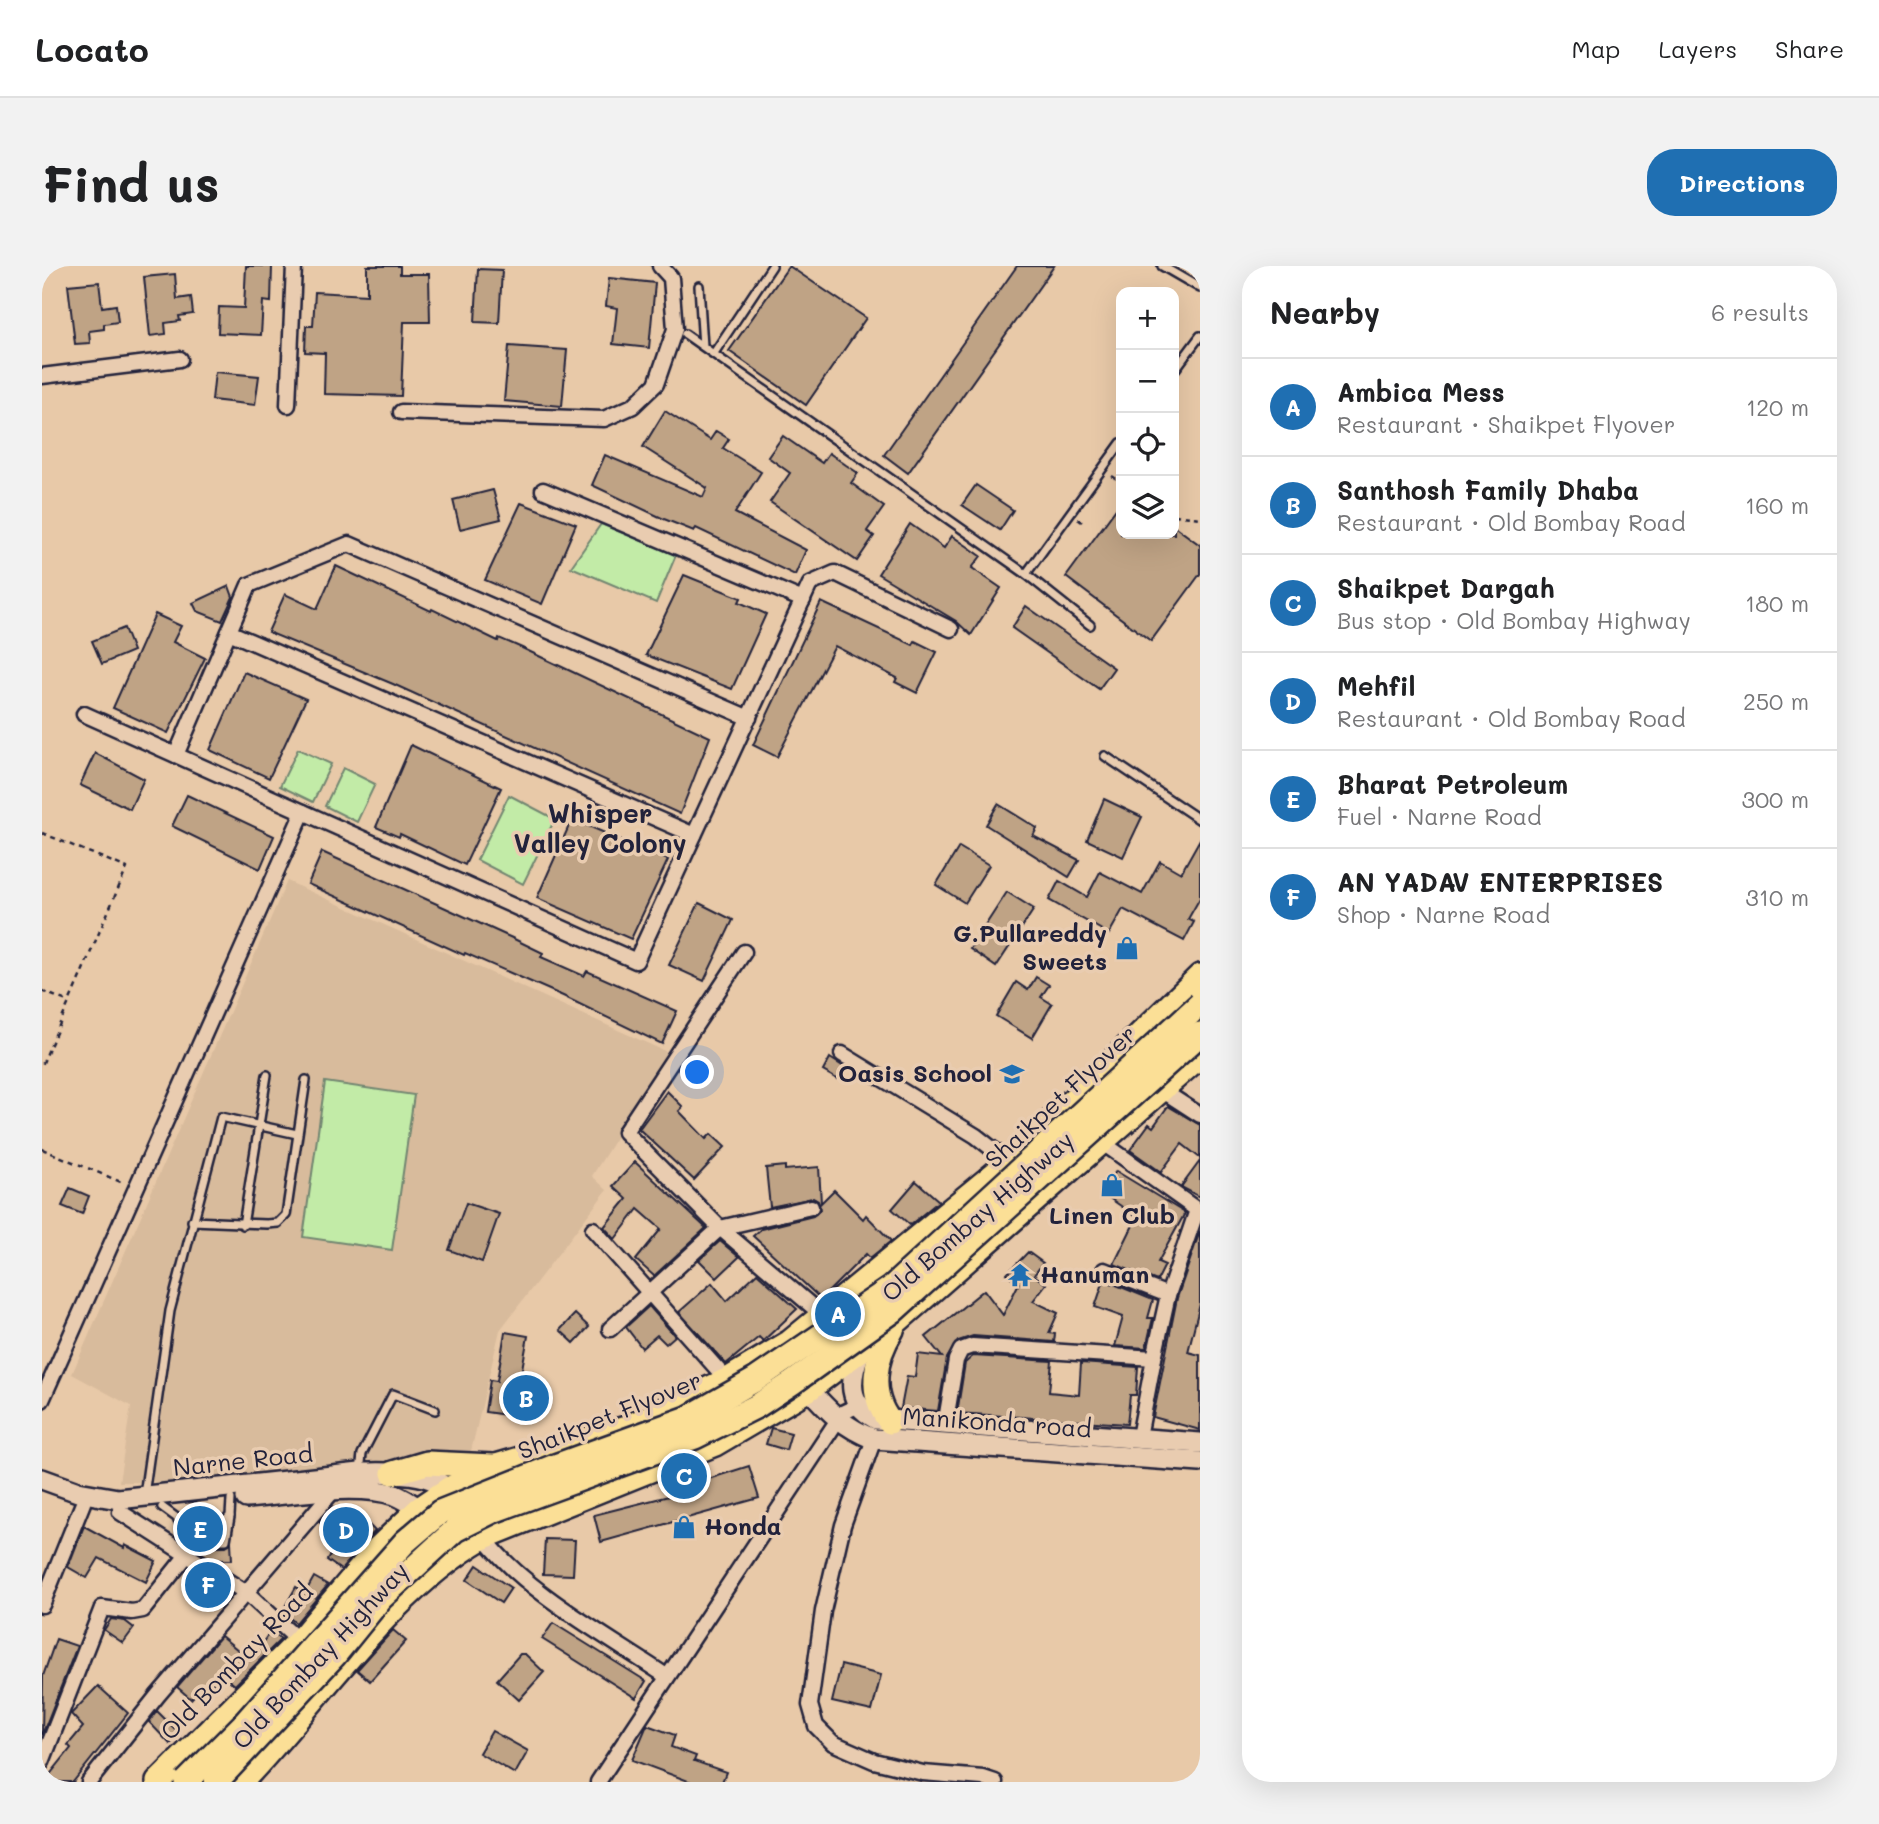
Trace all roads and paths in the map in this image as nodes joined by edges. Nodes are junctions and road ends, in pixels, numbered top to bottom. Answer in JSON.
{"nodes":[{"id":1,"x":294,"y":266,"type":"edge"},
{"id":2,"x":660,"y":266,"type":"edge"},
{"id":3,"x":772,"y":266,"type":"edge"},
{"id":4,"x":1162,"y":266,"type":"edge"},
{"id":5,"x":699,"y":286,"type":"dead end"},
{"id":6,"x":1200,"y":288,"type":"edge"},
{"id":7,"x":685,"y":334,"type":"dead end"},
{"id":8,"x":1200,"y":336,"type":"edge"},
{"id":9,"x":703,"y":346,"type":"junction"},
{"id":10,"x":714,"y":353,"type":"junction"},
{"id":11,"x":180,"y":359,"type":"dead end"},
{"id":12,"x":1179,"y":364,"type":"edge"},
{"id":13,"x":42,"y":376,"type":"edge"},
{"id":14,"x":288,"y":405,"type":"dead end"},
{"id":15,"x":401,"y":412,"type":"dead end"},
{"id":16,"x":1116,"y":450,"type":"edge"},
{"id":17,"x":543,"y":490,"type":"dead end"},
{"id":18,"x":1179,"y":516,"type":"edge"},
{"id":19,"x":1200,"y":519,"type":"edge"},
{"id":20,"x":1026,"y":574,"type":"junction"},
{"id":21,"x":803,"y":600,"type":"junction"},
{"id":22,"x":1090,"y":625,"type":"dead end"},
{"id":23,"x":951,"y":629,"type":"dead end"},
{"id":24,"x":229,"y":632,"type":"junction"},
{"id":25,"x":85,"y":714,"type":"dead end"},
{"id":26,"x":749,"y":718,"type":"junction"},
{"id":27,"x":176,"y":755,"type":"junction"},
{"id":28,"x":1105,"y":756,"type":"dead end"},
{"id":29,"x":303,"y":812,"type":"junction"},
{"id":30,"x":1200,"y":820,"type":"edge"},
{"id":31,"x":42,"y":833,"type":"edge"},
{"id":32,"x":694,"y":835,"type":"junction"},
{"id":33,"x":744,"y":952,"type":"dead end"},
{"id":34,"x":1200,"y":976,"type":"edge"},
{"id":35,"x":42,"y":991,"type":"edge"},
{"id":36,"x":69,"y":1002,"type":"junction"},
{"id":37,"x":1200,"y":1004,"type":"edge"},
{"id":38,"x":1200,"y":1034,"type":"edge"},
{"id":39,"x":842,"y":1054,"type":"dead end"},
{"id":40,"x":1200,"y":1056,"type":"edge"},
{"id":41,"x":42,"y":1065,"type":"edge"},
{"id":42,"x":267,"y":1076,"type":"dead end"},
{"id":43,"x":306,"y":1080,"type":"dead end"},
{"id":44,"x":1163,"y":1091,"type":"junction"},
{"id":45,"x":1200,"y":1115,"type":"edge"},
{"id":46,"x":258,"y":1126,"type":"junction"},
{"id":47,"x":298,"y":1134,"type":"junction"},
{"id":48,"x":1103,"y":1143,"type":"junction"},
{"id":49,"x":42,"y":1149,"type":"edge"},
{"id":50,"x":1009,"y":1163,"type":"junction"},
{"id":51,"x":134,"y":1188,"type":"junction"},
{"id":52,"x":811,"y":1207,"type":"dead end"},
{"id":53,"x":1199,"y":1211,"type":"edge"},
{"id":54,"x":192,"y":1221,"type":"junction"},
{"id":55,"x":243,"y":1225,"type":"junction"},
{"id":56,"x":720,"y":1228,"type":"junction"},
{"id":57,"x":593,"y":1229,"type":"dead end"},
{"id":58,"x":1104,"y":1270,"type":"dead end"},
{"id":59,"x":650,"y":1293,"type":"junction"},
{"id":60,"x":1168,"y":1296,"type":"junction"},
{"id":61,"x":821,"y":1314,"type":"junction"},
{"id":62,"x":897,"y":1322,"type":"junction"},
{"id":63,"x":610,"y":1329,"type":"dead end"},
{"id":64,"x":790,"y":1342,"type":"joint"},
{"id":65,"x":860,"y":1352,"type":"junction"},
{"id":66,"x":1154,"y":1358,"type":"junction"},
{"id":67,"x":727,"y":1380,"type":"junction"},
{"id":68,"x":809,"y":1389,"type":"junction"},
{"id":69,"x":42,"y":1400,"type":"edge"},
{"id":70,"x":857,"y":1406,"type":"junction"},
{"id":71,"x":435,"y":1410,"type":"dead end"},
{"id":72,"x":837,"y":1420,"type":"junction"},
{"id":73,"x":890,"y":1422,"type":"junction"},
{"id":74,"x":945,"y":1426,"type":"junction"},
{"id":75,"x":1139,"y":1437,"type":"junction"},
{"id":76,"x":874,"y":1439,"type":"junction"},
{"id":77,"x":1200,"y":1443,"type":"edge"},
{"id":78,"x":1200,"y":1462,"type":"edge"},
{"id":79,"x":496,"y":1466,"type":"junction"},
{"id":80,"x":360,"y":1473,"type":"junction"},
{"id":81,"x":393,"y":1473,"type":"junction"},
{"id":82,"x":42,"y":1479,"type":"edge"},
{"id":83,"x":450,"y":1488,"type":"junction"},
{"id":84,"x":333,"y":1491,"type":"junction"},
{"id":85,"x":42,"y":1492,"type":"edge"},
{"id":86,"x":144,"y":1496,"type":"junction"},
{"id":87,"x":83,"y":1503,"type":"junction"},
{"id":88,"x":231,"y":1508,"type":"junction"},
{"id":89,"x":419,"y":1508,"type":"junction"},
{"id":90,"x":120,"y":1512,"type":"junction"},
{"id":91,"x":170,"y":1513,"type":"junction"},
{"id":92,"x":484,"y":1537,"type":"junction"},
{"id":93,"x":187,"y":1555,"type":"junction"},
{"id":94,"x":248,"y":1594,"type":"junction"},
{"id":95,"x":42,"y":1605,"type":"edge"},
{"id":96,"x":299,"y":1641,"type":"junction"},
{"id":97,"x":666,"y":1676,"type":"junction"},
{"id":98,"x":42,"y":1762,"type":"edge"},
{"id":99,"x":89,"y":1782,"type":"edge"},
{"id":100,"x":158,"y":1782,"type":"edge"},
{"id":101,"x":186,"y":1782,"type":"edge"},
{"id":102,"x":216,"y":1782,"type":"edge"},
{"id":103,"x":241,"y":1782,"type":"edge"},
{"id":104,"x":598,"y":1782,"type":"edge"},
{"id":105,"x":995,"y":1782,"type":"edge"}],
"edges":[{"from":1,"to":14,"type":"street"},
{"from":2,"to":15,"type":"street"},
{"from":3,"to":10,"type":"lane"},
{"from":4,"to":6,"type":"lane"},
{"from":5,"to":9,"type":"lane"},
{"from":7,"to":9,"type":"lane"},
{"from":8,"to":12,"type":"lane"},
{"from":9,"to":10,"type":"lane"},
{"from":10,"to":20,"type":"lane"},
{"from":11,"to":13,"type":"street"},
{"from":16,"to":20,"type":"lane"},
{"from":17,"to":21,"type":"street"},
{"from":18,"to":19,"type":"path"},
{"from":20,"to":22,"type":"lane"},
{"from":21,"to":23,"type":"street"},
{"from":21,"to":26,"type":"street"},
{"from":24,"to":26,"type":"street"},
{"from":24,"to":27,"type":"street"},
{"from":24,"to":32,"type":"street"},
{"from":25,"to":27,"type":"street"},
{"from":26,"to":32,"type":"street"},
{"from":27,"to":29,"type":"street"},
{"from":28,"to":30,"type":"lane"},
{"from":29,"to":32,"type":"street"},
{"from":29,"to":51,"type":"street"},
{"from":31,"to":36,"type":"path"},
{"from":33,"to":56,"type":"street"},
{"from":34,"to":50,"type":"main road","name":"Old Bombay Highway"},
{"from":35,"to":36,"type":"path"},
{"from":36,"to":41,"type":"path"},
{"from":37,"to":101,"type":"main road","name":"Shaikpet Flyover","bridge":true},
{"from":38,"to":102,"type":"main road","name":"Shaikpet Flyover","bridge":true},
{"from":39,"to":50,"type":"street"},
{"from":40,"to":44,"type":"main road","name":"Old Bombay Highway"},
{"from":42,"to":46,"type":"lane"},
{"from":43,"to":47,"type":"lane"},
{"from":44,"to":45,"type":"street"},
{"from":44,"to":48,"type":"main road","name":"Old Bombay Highway"},
{"from":46,"to":47,"type":"lane"},
{"from":46,"to":54,"type":"lane"},
{"from":46,"to":55,"type":"lane"},
{"from":47,"to":55,"type":"lane"},
{"from":48,"to":53,"type":"street"},
{"from":48,"to":62,"type":"main road","name":"Old Bombay Highway"},
{"from":49,"to":51,"type":"path"},
{"from":50,"to":61,"type":"main road","name":"Old Bombay Highway"},
{"from":51,"to":69,"type":"street"},
{"from":52,"to":56,"type":"street"},
{"from":53,"to":60,"type":"street"},
{"from":54,"to":55,"type":"lane"},
{"from":54,"to":86,"type":"lane"},
{"from":56,"to":59,"type":"street"},
{"from":56,"to":61,"type":"street"},
{"from":57,"to":59,"type":"street"},
{"from":58,"to":60,"type":"street"},
{"from":59,"to":63,"type":"street"},
{"from":59,"to":67,"type":"street"},
{"from":60,"to":66,"type":"street"},
{"from":61,"to":64,"type":"main road","name":"Old Bombay Highway"},
{"from":62,"to":65,"type":"main road","name":"Old Bombay Highway"},
{"from":62,"to":73,"type":"main road"},
{"from":64,"to":67,"type":"main road","name":"Old Bombay Road"},
{"from":65,"to":68,"type":"main road","name":"Old Bombay Highway"},
{"from":65,"to":70,"type":"main road"},
{"from":66,"to":74,"type":"street"},
{"from":66,"to":75,"type":"street"},
{"from":67,"to":79,"type":"main road","name":"Old Bombay Road"},
{"from":68,"to":72,"type":"main road","name":"Manikonda road"},
{"from":68,"to":92,"type":"main road","name":"Old Bombay Highway"},
{"from":70,"to":72,"type":"street"},
{"from":70,"to":73,"type":"main road","name":"Manikonda road"},
{"from":71,"to":80,"type":"lane"},
{"from":72,"to":76,"type":"main road","name":"Manikonda road"},
{"from":72,"to":97,"type":"street"},
{"from":73,"to":74,"type":"main road","name":"Manikonda road"},
{"from":74,"to":75,"type":"main road","name":"Manikonda road"},
{"from":75,"to":77,"type":"main road","name":"Manikonda road"},
{"from":76,"to":78,"type":"main road","name":"Manikonda road"},
{"from":76,"to":105,"type":"street"},
{"from":79,"to":81,"type":"main road"},
{"from":79,"to":83,"type":"main road","name":"Old Bombay Road"},
{"from":80,"to":81,"type":"main road","name":"Narne Road"},
{"from":80,"to":86,"type":"main road","name":"Narne Road"},
{"from":81,"to":83,"type":"main road","name":"Narne Road"},
{"from":82,"to":86,"type":"main road","name":"Narne Road"},
{"from":83,"to":89,"type":"main road","name":"Old Bombay Road"},
{"from":83,"to":92,"type":"main road"},
{"from":84,"to":88,"type":"main road","name":"Narne Road"},
{"from":84,"to":89,"type":"main road","name":"Narne Road"},
{"from":84,"to":94,"type":"street"},
{"from":85,"to":87,"type":"main road","name":"Narne Road"},
{"from":87,"to":90,"type":"main road","name":"Narne Road"},
{"from":87,"to":95,"type":"street"},
{"from":88,"to":91,"type":"main road","name":"Narne Road"},
{"from":88,"to":91,"type":"lane"},
{"from":88,"to":91,"type":"lane"},
{"from":89,"to":96,"type":"main road","name":"Old Bombay Road"},
{"from":90,"to":91,"type":"main road","name":"Narne Road"},
{"from":90,"to":93,"type":"street"},
{"from":92,"to":97,"type":"street"},
{"from":92,"to":103,"type":"main road","name":"Old Bombay Highway"},
{"from":93,"to":94,"type":"street"},
{"from":93,"to":98,"type":"street"},
{"from":94,"to":96,"type":"street"},
{"from":94,"to":99,"type":"street"},
{"from":96,"to":100,"type":"main road","name":"Old Bombay Road"},
{"from":97,"to":104,"type":"street"}]}
